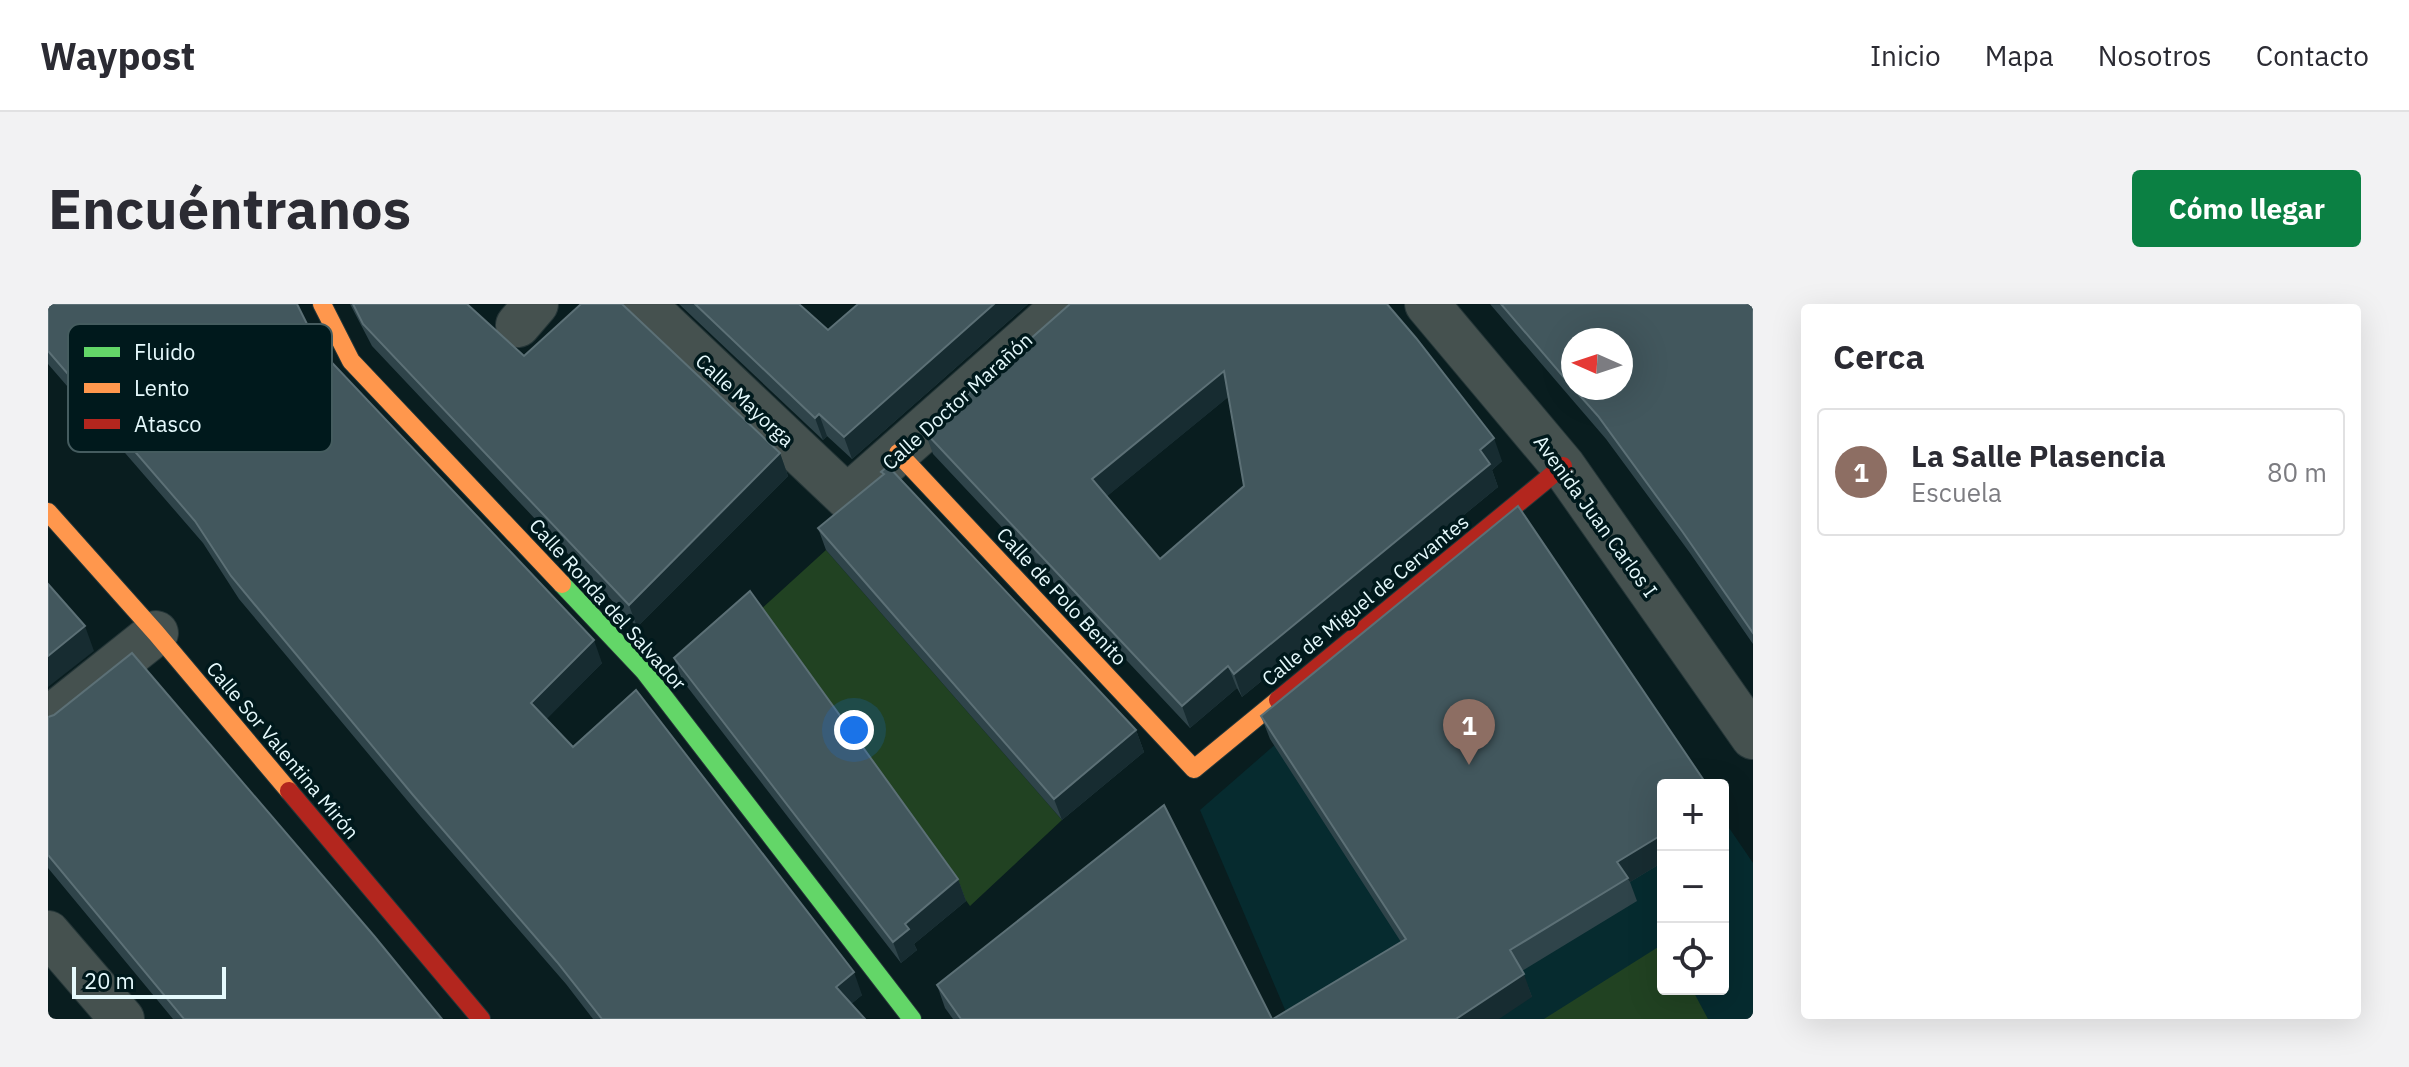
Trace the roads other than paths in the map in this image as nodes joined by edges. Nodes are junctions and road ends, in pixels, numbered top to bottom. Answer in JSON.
{"nodes":[{"id":1,"x":322,"y":304,"type":"edge"},
{"id":2,"x":643,"y":304,"type":"edge"},
{"id":3,"x":1066,"y":304,"type":"edge"},
{"id":4,"x":1427,"y":304,"type":"edge"},
{"id":5,"x":898,"y":453,"type":"junction"},
{"id":6,"x":1563,"y":466,"type":"junction"},
{"id":7,"x":847,"y":497,"type":"joint"},
{"id":8,"x":48,"y":512,"type":"edge"},
{"id":9,"x":156,"y":633,"type":"junction"},
{"id":10,"x":48,"y":719,"type":"edge"},
{"id":11,"x":1753,"y":737,"type":"edge"},
{"id":12,"x":1194,"y":769,"type":"joint"},
{"id":13,"x":48,"y":933,"type":"edge"},
{"id":14,"x":122,"y":1019,"type":"edge"},
{"id":15,"x":481,"y":1019,"type":"edge"},
{"id":16,"x":912,"y":1019,"type":"edge"}],
"edges":[{"from":1,"to":16,"type":"street","name":"Calle Ronda del Salvador"},
{"from":2,"to":7,"type":"street","name":"Calle Mayorga"},
{"from":3,"to":5,"type":"street","name":"Calle Doctor Marañón"},
{"from":4,"to":6,"type":"street","name":"Avenida Juan Carlos I"},
{"from":5,"to":7,"type":"street","name":"Calle Doctor Marañón"},
{"from":5,"to":12,"type":"street","name":"Calle de Polo Benito"},
{"from":6,"to":11,"type":"street","name":"Avenida Juan Carlos I"},
{"from":6,"to":12,"type":"street","name":"Calle de Miguel de Cervantes"},
{"from":8,"to":9,"type":"street","name":"Calle Sor Valentina Mirón"},
{"from":9,"to":10,"type":"street"},
{"from":9,"to":15,"type":"street","name":"Calle Sor Valentina Mirón"},
{"from":13,"to":14,"type":"street"}]}
